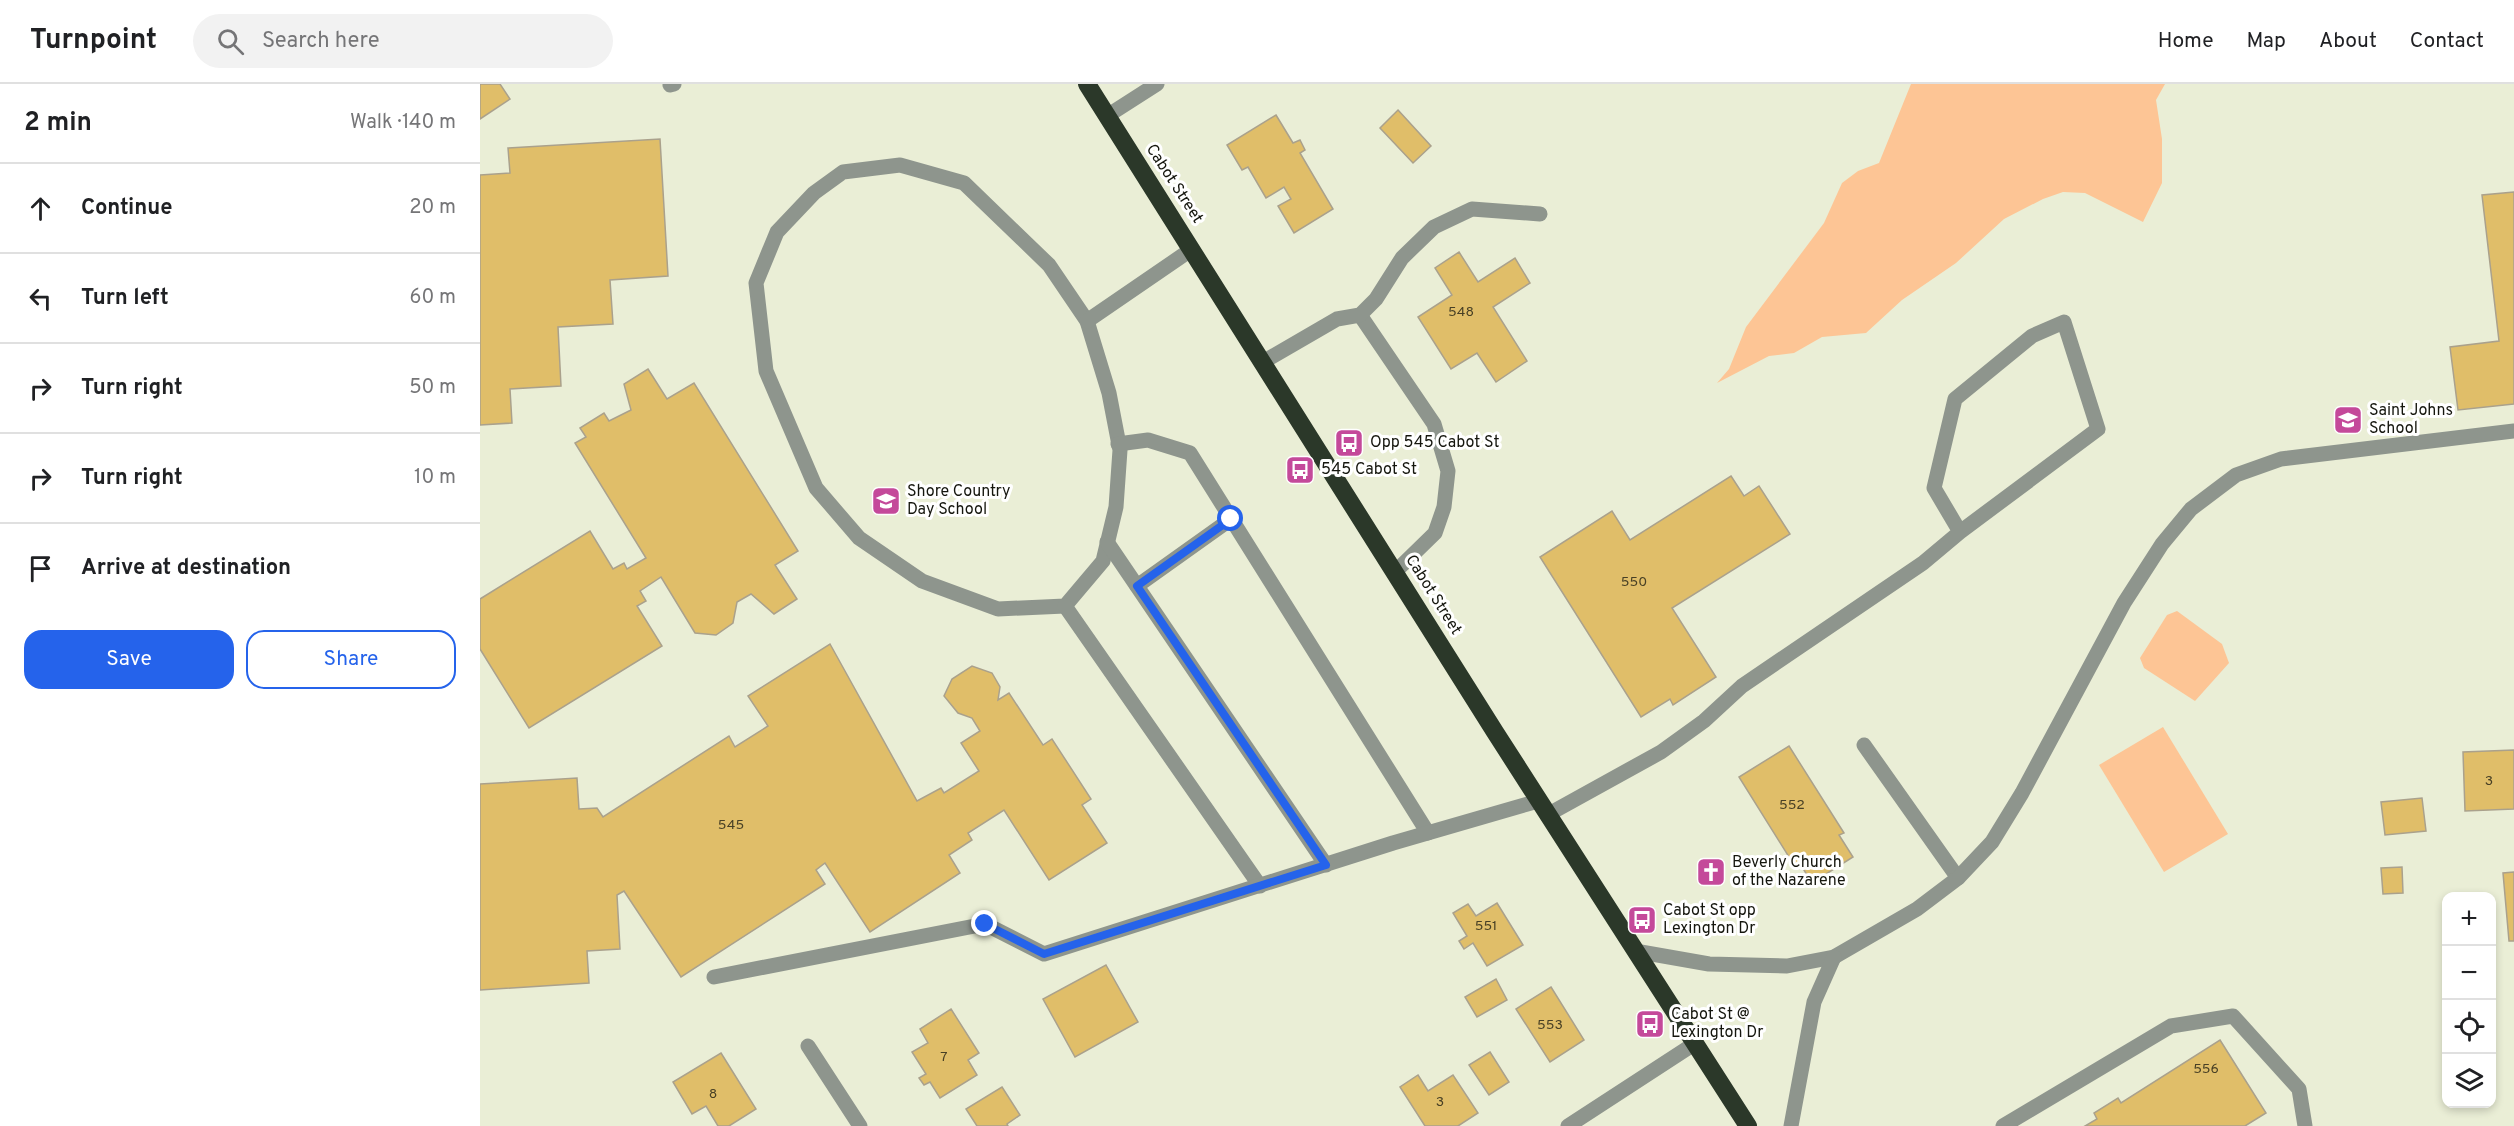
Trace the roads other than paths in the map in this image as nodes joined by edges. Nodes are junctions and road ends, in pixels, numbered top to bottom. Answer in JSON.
{"nodes":[{"id":1,"x":1087,"y":84,"type":"edge"},
{"id":2,"x":1157,"y":84,"type":"edge"},
{"id":3,"x":1107,"y":116,"type":"junction"},
{"id":4,"x":1540,"y":214,"type":"dead end"},
{"id":5,"x":1192,"y":249,"type":"junction"},
{"id":6,"x":1360,"y":315,"type":"junction"},
{"id":7,"x":1087,"y":321,"type":"junction"},
{"id":8,"x":1263,"y":362,"type":"junction"},
{"id":9,"x":2514,"y":431,"type":"edge"},
{"id":10,"x":1118,"y":444,"type":"junction"},
{"id":11,"x":1231,"y":519,"type":"junction"},
{"id":12,"x":1960,"y":531,"type":"junction"},
{"id":13,"x":1107,"y":542,"type":"junction"},
{"id":14,"x":1395,"y":572,"type":"junction"},
{"id":15,"x":1137,"y":586,"type":"junction"},
{"id":16,"x":1065,"y":606,"type":"junction"},
{"id":17,"x":1864,"y":745,"type":"dead end"},
{"id":18,"x":1543,"y":808,"type":"junction"},
{"id":19,"x":1428,"y":833,"type":"junction"},
{"id":20,"x":1326,"y":865,"type":"junction"},
{"id":21,"x":1958,"y":878,"type":"junction"},
{"id":22,"x":1260,"y":886,"type":"junction"},
{"id":23,"x":1635,"y":951,"type":"junction"},
{"id":24,"x":1834,"y":957,"type":"junction"},
{"id":25,"x":714,"y":977,"type":"dead end"},
{"id":26,"x":1694,"y":1044,"type":"junction"},
{"id":27,"x":808,"y":1046,"type":"dead end"},
{"id":28,"x":860,"y":1126,"type":"edge"},
{"id":29,"x":1568,"y":1126,"type":"edge"},
{"id":30,"x":1748,"y":1126,"type":"edge"},
{"id":31,"x":1791,"y":1126,"type":"edge"},
{"id":32,"x":2003,"y":1126,"type":"edge"},
{"id":33,"x":2304,"y":1126,"type":"edge"}],
"edges":[{"from":1,"to":3,"type":"highway","name":"Cabot Street"},
{"from":2,"to":3,"type":"street"},
{"from":3,"to":5,"type":"highway","name":"Cabot Street"},
{"from":4,"to":6,"type":"street"},
{"from":5,"to":7,"type":"street"},
{"from":5,"to":8,"type":"highway","name":"Cabot Street"},
{"from":6,"to":8,"type":"street"},
{"from":6,"to":14,"type":"street"},
{"from":7,"to":10,"type":"street"},
{"from":7,"to":16,"type":"street"},
{"from":8,"to":14,"type":"highway","name":"Cabot Street"},
{"from":9,"to":21,"type":"street"},
{"from":10,"to":11,"type":"street"},
{"from":10,"to":13,"type":"street"},
{"from":11,"to":15,"type":"street"},
{"from":11,"to":19,"type":"street"},
{"from":12,"to":12,"type":"street"},
{"from":12,"to":18,"type":"street"},
{"from":13,"to":15,"type":"street"},
{"from":13,"to":16,"type":"street"},
{"from":14,"to":18,"type":"highway","name":"Cabot Street"},
{"from":15,"to":20,"type":"street"},
{"from":16,"to":22,"type":"street"},
{"from":17,"to":21,"type":"street"},
{"from":18,"to":19,"type":"street"},
{"from":18,"to":23,"type":"highway","name":"Cabot Street"},
{"from":19,"to":20,"type":"street"},
{"from":20,"to":22,"type":"street"},
{"from":21,"to":24,"type":"street"},
{"from":22,"to":25,"type":"street"},
{"from":23,"to":24,"type":"street"},
{"from":23,"to":26,"type":"highway","name":"Cabot Street"},
{"from":24,"to":31,"type":"street"},
{"from":26,"to":29,"type":"street"},
{"from":26,"to":30,"type":"highway","name":"Cabot Street"},
{"from":27,"to":28,"type":"street"},
{"from":32,"to":33,"type":"street"}]}
